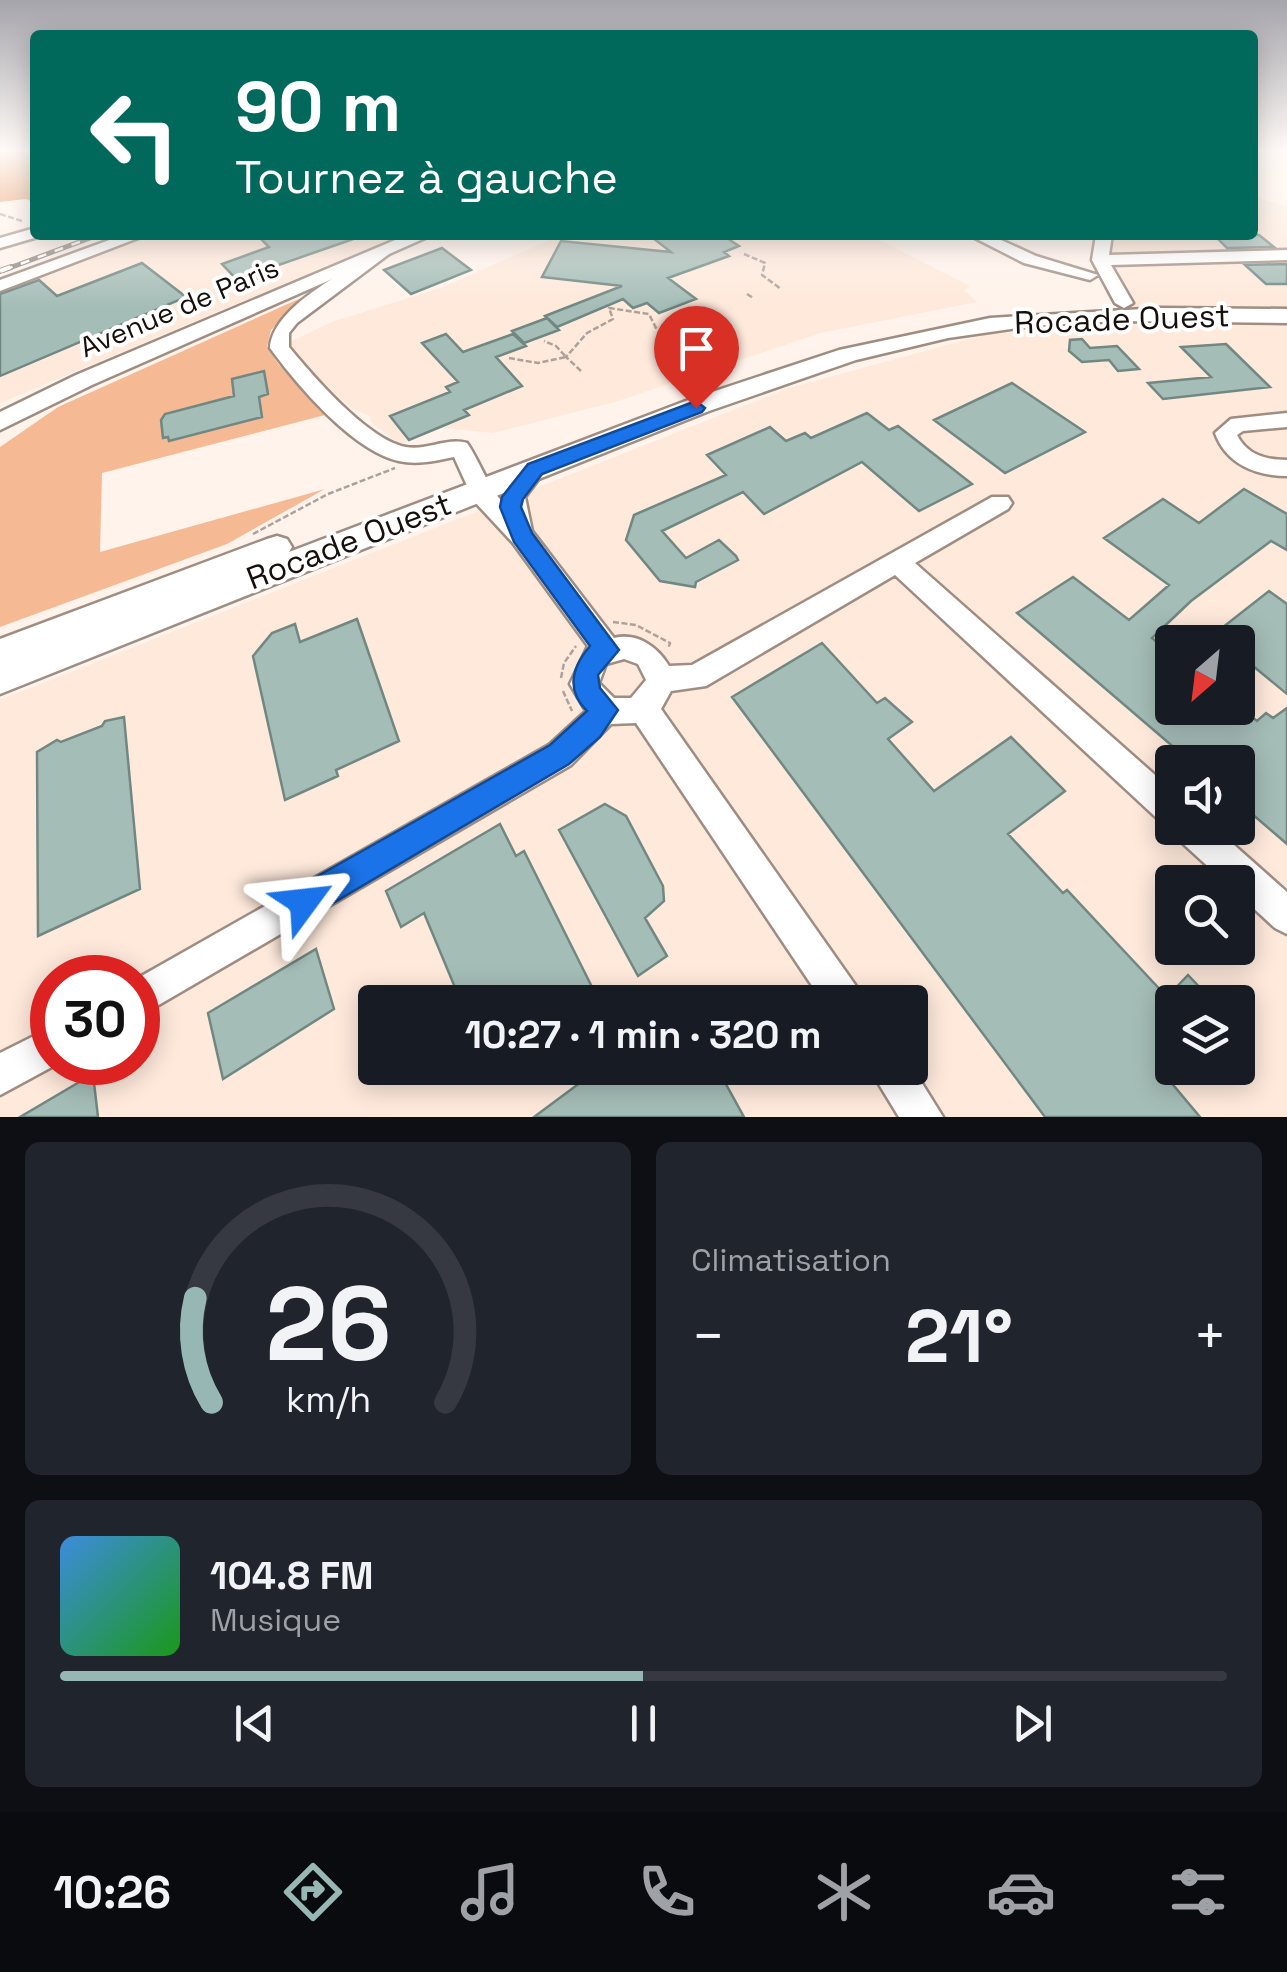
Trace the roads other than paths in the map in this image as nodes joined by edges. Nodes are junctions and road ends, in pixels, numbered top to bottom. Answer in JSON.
{"nodes":[{"id":1,"x":30,"y":227,"type":"edge"},
{"id":2,"x":123,"y":240,"type":"edge"},
{"id":3,"x":411,"y":240,"type":"edge"},
{"id":4,"x":987,"y":240,"type":"edge"},
{"id":5,"x":1018,"y":240,"type":"edge"},
{"id":6,"x":1103,"y":240,"type":"edge"},
{"id":7,"x":0,"y":244,"type":"edge"},
{"id":8,"x":1003,"y":248,"type":"junction"},
{"id":9,"x":386,"y":251,"type":"junction"},
{"id":10,"x":1287,"y":255,"type":"edge"},
{"id":11,"x":1030,"y":260,"type":"junction"},
{"id":12,"x":1095,"y":267,"type":"junction"},
{"id":13,"x":1013,"y":270,"type":"dead end"},
{"id":14,"x":0,"y":286,"type":"edge"},
{"id":15,"x":1287,"y":305,"type":"edge"},
{"id":16,"x":1115,"y":309,"type":"junction"},
{"id":17,"x":1287,"y":316,"type":"edge"},
{"id":18,"x":5,"y":420,"type":"edge"},
{"id":19,"x":1287,"y":420,"type":"edge"},
{"id":20,"x":1287,"y":468,"type":"edge"},
{"id":21,"x":491,"y":493,"type":"junction"},
{"id":22,"x":1000,"y":503,"type":"dead end"},
{"id":23,"x":898,"y":562,"type":"junction"},
{"id":24,"x":606,"y":650,"type":"junction"},
{"id":25,"x":0,"y":654,"type":"edge"},
{"id":26,"x":0,"y":679,"type":"edge"},
{"id":27,"x":652,"y":694,"type":"junction"},
{"id":28,"x":597,"y":719,"type":"junction"},
{"id":29,"x":1155,"y":796,"type":"edge"},
{"id":30,"x":1209,"y":845,"type":"edge"},
{"id":31,"x":1287,"y":916,"type":"edge"},
{"id":32,"x":160,"y":985,"type":"edge"},
{"id":33,"x":834,"y":985,"type":"edge"},
{"id":34,"x":30,"y":1058,"type":"edge"},
{"id":35,"x":0,"y":1075,"type":"edge"},
{"id":36,"x":901,"y":1085,"type":"edge"},
{"id":37,"x":923,"y":1117,"type":"edge"}],
"edges":[{"from":1,"to":7,"type":"street"},
{"from":2,"to":14,"type":"street"},
{"from":3,"to":9,"type":"main road","name":"Avenue de Paris"},
{"from":4,"to":8,"type":"street"},
{"from":5,"to":8,"type":"street"},
{"from":6,"to":12,"type":"street"},
{"from":8,"to":11,"type":"street"},
{"from":9,"to":18,"type":"main road","name":"Avenue de Paris"},
{"from":9,"to":21,"type":"street"},
{"from":10,"to":12,"type":"street"},
{"from":11,"to":12,"type":"street"},
{"from":11,"to":13,"type":"street"},
{"from":12,"to":16,"type":"street"},
{"from":15,"to":16,"type":"main road"},
{"from":16,"to":17,"type":"main road","name":"Rocade Ouest"},
{"from":16,"to":21,"type":"main road","name":"Rocade Ouest"},
{"from":16,"to":21,"type":"main road"},
{"from":19,"to":20,"type":"street"},
{"from":21,"to":24,"type":"street"},
{"from":21,"to":25,"type":"main road","name":"Rocade Ouest"},
{"from":21,"to":26,"type":"main road","name":"Rocade Ouest"},
{"from":22,"to":23,"type":"street"},
{"from":23,"to":27,"type":"street"},
{"from":23,"to":29,"type":"street"},
{"from":24,"to":27,"type":"street"},
{"from":24,"to":28,"type":"street"},
{"from":27,"to":28,"type":"street"},
{"from":27,"to":33,"type":"street"},
{"from":28,"to":32,"type":"street"},
{"from":30,"to":31,"type":"street"},
{"from":34,"to":35,"type":"street"},
{"from":36,"to":37,"type":"street"}]}
